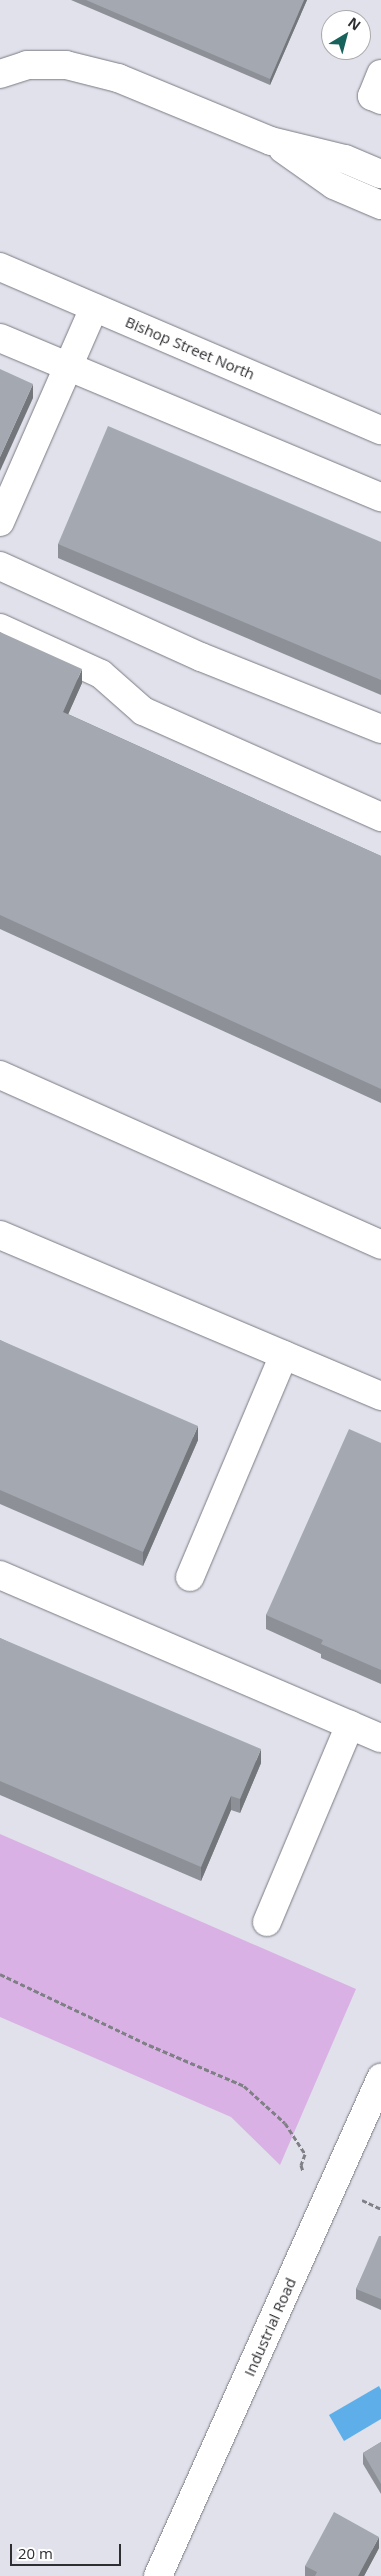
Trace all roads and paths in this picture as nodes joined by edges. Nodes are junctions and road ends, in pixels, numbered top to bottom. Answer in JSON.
{"nodes":[{"id":1,"x":0,"y":74,"type":"edge"},
{"id":2,"x":381,"y":74,"type":"edge"},
{"id":3,"x":381,"y":100,"type":"edge"},
{"id":4,"x":271,"y":141,"type":"junction"},
{"id":5,"x":381,"y":174,"type":"edge"},
{"id":6,"x":381,"y":205,"type":"edge"},
{"id":7,"x":0,"y":267,"type":"edge"},
{"id":8,"x":94,"y":308,"type":"junction"},
{"id":9,"x":0,"y":338,"type":"edge"},
{"id":10,"x":70,"y":367,"type":"junction"},
{"id":11,"x":381,"y":430,"type":"edge"},
{"id":12,"x":381,"y":498,"type":"edge"},
{"id":13,"x":0,"y":522,"type":"edge"},
{"id":14,"x":0,"y":566,"type":"edge"},
{"id":15,"x":0,"y":628,"type":"edge"},
{"id":16,"x":381,"y":729,"type":"edge"},
{"id":17,"x":381,"y":817,"type":"edge"},
{"id":18,"x":0,"y":1075,"type":"edge"},
{"id":19,"x":0,"y":1235,"type":"edge"},
{"id":20,"x":381,"y":1245,"type":"edge"},
{"id":21,"x":284,"y":1355,"type":"junction"},
{"id":22,"x":381,"y":1396,"type":"edge"},
{"id":23,"x":0,"y":1575,"type":"edge"},
{"id":24,"x":190,"y":1577,"type":"dead end"},
{"id":25,"x":350,"y":1725,"type":"junction"},
{"id":26,"x":381,"y":1738,"type":"edge"},
{"id":27,"x":267,"y":1922,"type":"dead end"},
{"id":28,"x":0,"y":1974,"type":"edge"},
{"id":29,"x":381,"y":2078,"type":"edge"},
{"id":30,"x":304,"y":2174,"type":"dead end"},
{"id":31,"x":362,"y":2200,"type":"dead end"},
{"id":32,"x":381,"y":2209,"type":"edge"},
{"id":33,"x":158,"y":2576,"type":"edge"}],
"edges":[{"from":1,"to":4,"type":"street"},
{"from":2,"to":3,"type":"street"},
{"from":4,"to":5,"type":"street"},
{"from":4,"to":6,"type":"street"},
{"from":7,"to":8,"type":"street","name":"Bishop Street North"},
{"from":8,"to":10,"type":"street"},
{"from":8,"to":11,"type":"street","name":"Bishop Street North"},
{"from":9,"to":10,"type":"street"},
{"from":10,"to":12,"type":"street"},
{"from":10,"to":13,"type":"street"},
{"from":14,"to":16,"type":"street"},
{"from":15,"to":17,"type":"street"},
{"from":18,"to":20,"type":"street"},
{"from":19,"to":21,"type":"street"},
{"from":21,"to":22,"type":"street"},
{"from":21,"to":24,"type":"street"},
{"from":23,"to":25,"type":"street"},
{"from":25,"to":26,"type":"street"},
{"from":25,"to":27,"type":"street"},
{"from":28,"to":30,"type":"path"},
{"from":29,"to":33,"type":"street","name":"Industrial Road"},
{"from":31,"to":32,"type":"path"}]}
